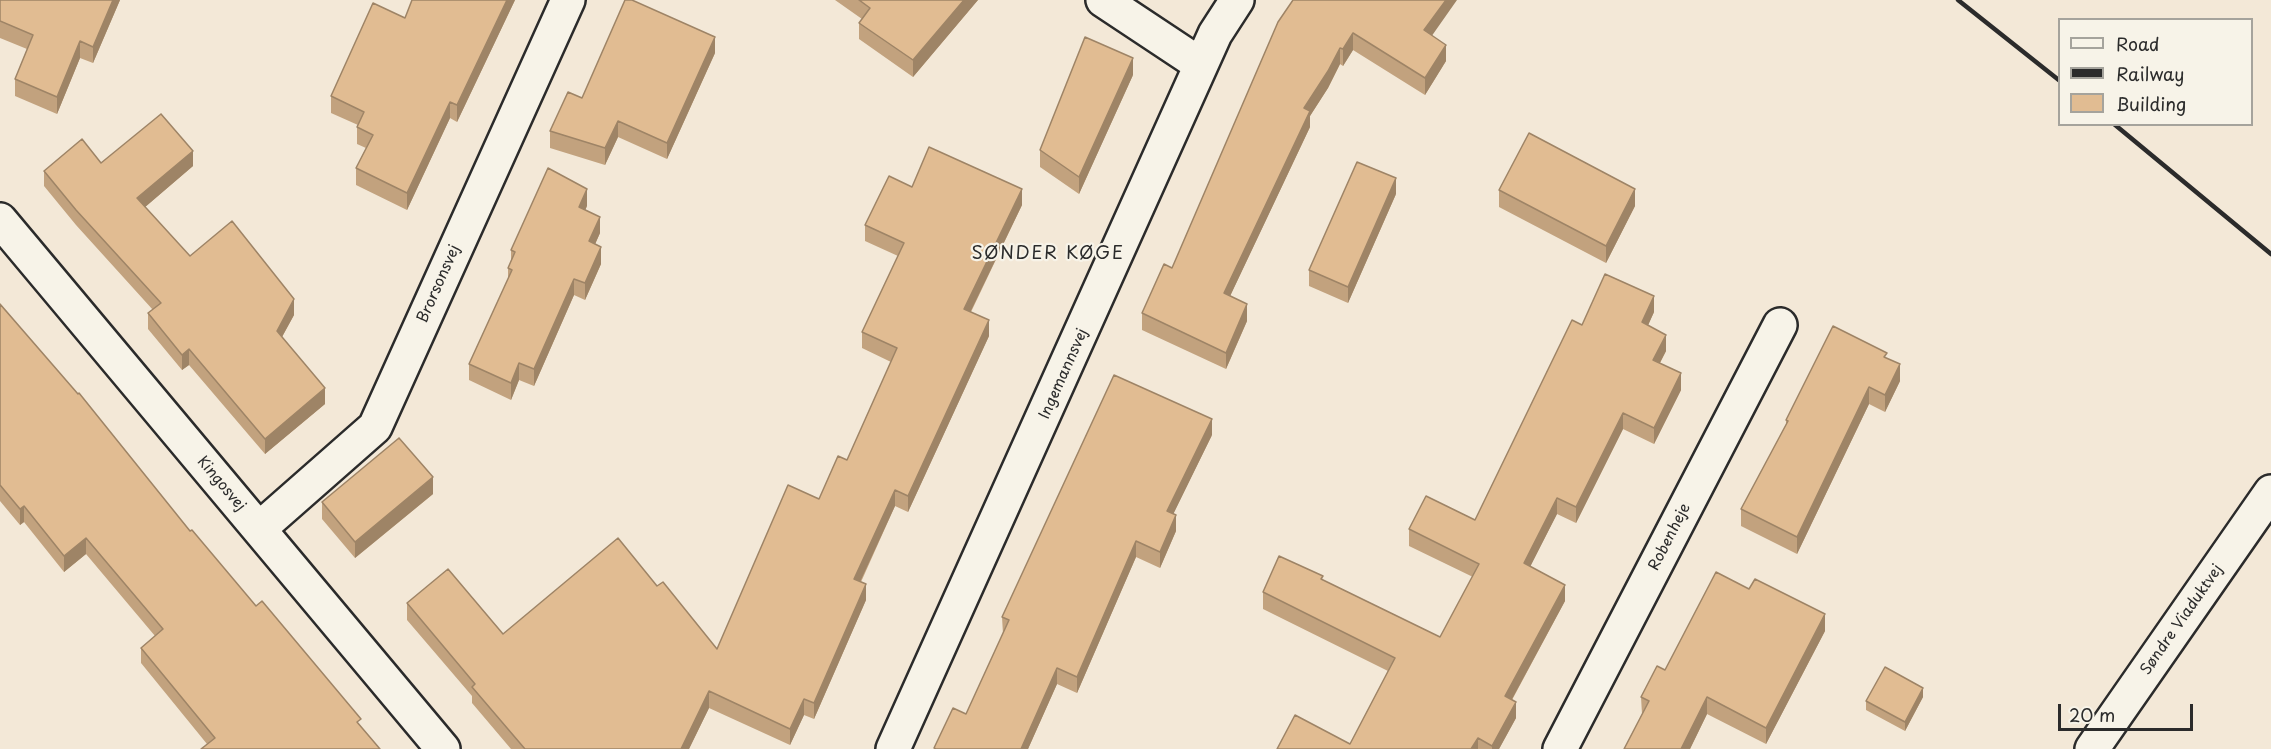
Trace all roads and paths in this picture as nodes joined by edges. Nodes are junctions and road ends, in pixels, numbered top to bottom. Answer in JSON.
{"nodes":[{"id":1,"x":568,"y":0,"type":"edge"},
{"id":2,"x":1103,"y":0,"type":"edge"},
{"id":3,"x":1237,"y":0,"type":"edge"},
{"id":4,"x":1201,"y":65,"type":"junction"},
{"id":5,"x":0,"y":220,"type":"edge"},
{"id":6,"x":1780,"y":325,"type":"dead end"},
{"id":7,"x":2271,"y":492,"type":"edge"},
{"id":8,"x":259,"y":529,"type":"junction"},
{"id":9,"x":443,"y":749,"type":"edge"},
{"id":10,"x":893,"y":749,"type":"edge"},
{"id":11,"x":1560,"y":749,"type":"edge"},
{"id":12,"x":2092,"y":749,"type":"edge"}],
"edges":[{"from":1,"to":8,"type":"street","name":"Brorsonsvej"},
{"from":2,"to":4,"type":"street"},
{"from":3,"to":4,"type":"street","name":"Ingemannsvej"},
{"from":4,"to":10,"type":"street","name":"Ingemannsvej"},
{"from":5,"to":8,"type":"street","name":"Kingosvej"},
{"from":6,"to":11,"type":"street","name":"Robenheje"},
{"from":7,"to":12,"type":"street","name":"Søndre Viaduktvej"},
{"from":8,"to":9,"type":"street","name":"Kingosvej"}]}
